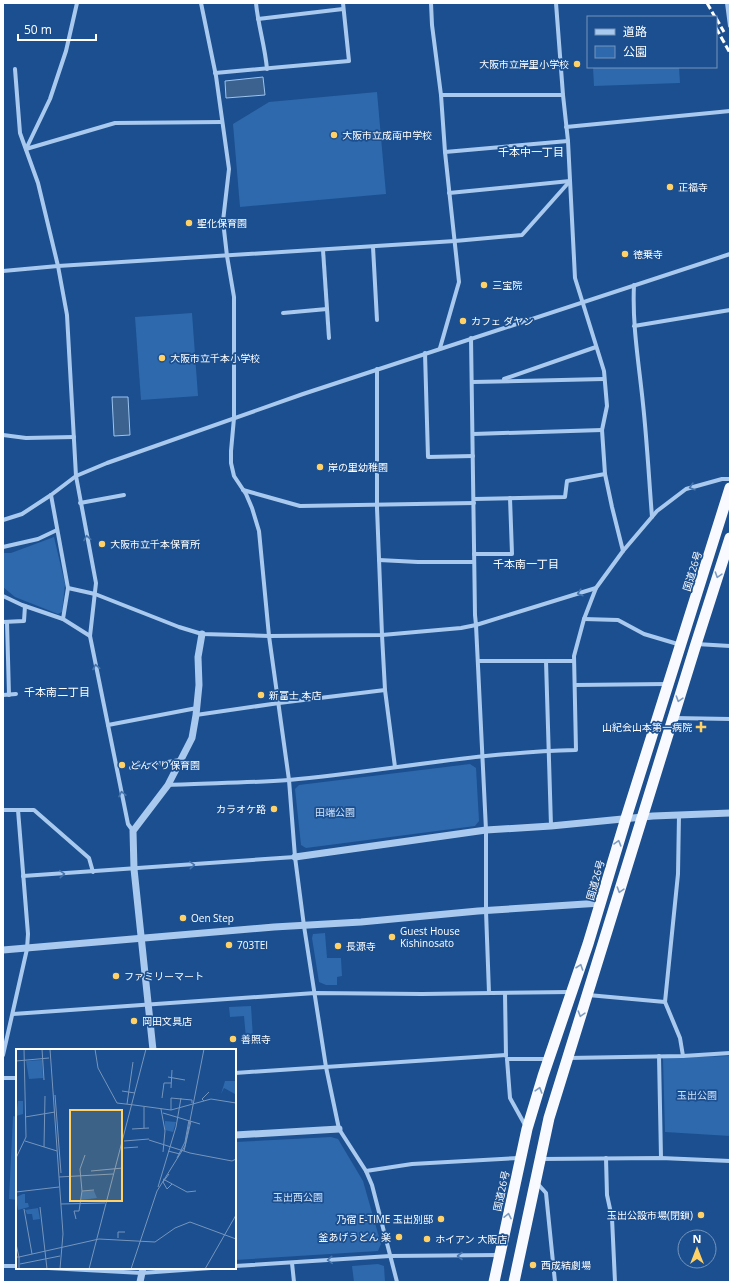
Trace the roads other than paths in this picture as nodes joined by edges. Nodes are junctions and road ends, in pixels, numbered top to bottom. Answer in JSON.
{"nodes":[{"id":1,"x":77,"y":3,"type":"edge"},
{"id":2,"x":201,"y":3,"type":"edge"},
{"id":3,"x":256,"y":3,"type":"edge"},
{"id":4,"x":343,"y":3,"type":"edge"},
{"id":5,"x":431,"y":3,"type":"edge"},
{"id":6,"x":556,"y":3,"type":"edge"},
{"id":7,"x":727,"y":3,"type":"edge"},
{"id":8,"x":343,"y":9,"type":"junction"},
{"id":9,"x":258,"y":19,"type":"junction"},
{"id":10,"x":730,"y":26,"type":"edge"},
{"id":11,"x":15,"y":69,"type":"dead end"},
{"id":12,"x":267,"y":69,"type":"junction"},
{"id":13,"x":215,"y":73,"type":"junction"},
{"id":14,"x":441,"y":95,"type":"junction"},
{"id":15,"x":562,"y":95,"type":"junction"},
{"id":16,"x":730,"y":111,"type":"edge"},
{"id":17,"x":222,"y":122,"type":"junction"},
{"id":18,"x":566,"y":127,"type":"junction"},
{"id":19,"x":568,"y":141,"type":"junction"},
{"id":20,"x":26,"y":149,"type":"junction"},
{"id":21,"x":445,"y":152,"type":"junction"},
{"id":22,"x":570,"y":181,"type":"junction"},
{"id":23,"x":449,"y":193,"type":"junction"},
{"id":24,"x":455,"y":241,"type":"junction"},
{"id":25,"x":373,"y":247,"type":"junction"},
{"id":26,"x":323,"y":250,"type":"junction"},
{"id":27,"x":730,"y":254,"type":"edge"},
{"id":28,"x":227,"y":256,"type":"junction"},
{"id":29,"x":58,"y":266,"type":"junction"},
{"id":30,"x":3,"y":271,"type":"edge"},
{"id":31,"x":634,"y":285,"type":"junction"},
{"id":32,"x":582,"y":303,"type":"junction"},
{"id":33,"x":327,"y":309,"type":"junction"},
{"id":34,"x":730,"y":310,"type":"edge"},
{"id":35,"x":283,"y":313,"type":"dead end"},
{"id":36,"x":377,"y":320,"type":"dead end"},
{"id":37,"x":634,"y":326,"type":"junction"},
{"id":38,"x":329,"y":338,"type":"dead end"},
{"id":39,"x":471,"y":338,"type":"junction"},
{"id":40,"x":596,"y":347,"type":"junction"},
{"id":41,"x":440,"y":348,"type":"junction"},
{"id":42,"x":425,"y":354,"type":"junction"},
{"id":43,"x":377,"y":369,"type":"junction"},
{"id":44,"x":604,"y":379,"type":"junction"},
{"id":45,"x":500,"y":381,"type":"junction"},
{"id":46,"x":472,"y":382,"type":"junction"},
{"id":47,"x":234,"y":418,"type":"junction"},
{"id":48,"x":602,"y":430,"type":"junction"},
{"id":49,"x":473,"y":434,"type":"junction"},
{"id":50,"x":3,"y":435,"type":"edge"},
{"id":51,"x":74,"y":437,"type":"junction"},
{"id":52,"x":473,"y":456,"type":"junction"},
{"id":53,"x":605,"y":474,"type":"junction"},
{"id":54,"x":76,"y":476,"type":"junction"},
{"id":55,"x":730,"y":479,"type":"edge"},
{"id":56,"x":730,"y":488,"type":"edge"},
{"id":57,"x":243,"y":490,"type":"junction"},
{"id":58,"x":124,"y":495,"type":"dead end"},
{"id":59,"x":51,"y":496,"type":"junction"},
{"id":60,"x":510,"y":498,"type":"junction"},
{"id":61,"x":474,"y":501,"type":"junction"},
{"id":62,"x":80,"y":503,"type":"junction"},
{"id":63,"x":377,"y":505,"type":"junction"},
{"id":64,"x":652,"y":517,"type":"junction"},
{"id":65,"x":3,"y":520,"type":"edge"},
{"id":66,"x":57,"y":530,"type":"junction"},
{"id":67,"x":730,"y":538,"type":"edge"},
{"id":68,"x":3,"y":547,"type":"edge"},
{"id":69,"x":623,"y":551,"type":"junction"},
{"id":70,"x":474,"y":554,"type":"junction"},
{"id":71,"x":379,"y":560,"type":"junction"},
{"id":72,"x":474,"y":562,"type":"junction"},
{"id":73,"x":68,"y":588,"type":"junction"},
{"id":74,"x":596,"y":588,"type":"junction"},
{"id":75,"x":95,"y":594,"type":"junction"},
{"id":76,"x":3,"y":596,"type":"edge"},
{"id":77,"x":25,"y":606,"type":"junction"},
{"id":78,"x":584,"y":619,"type":"junction"},
{"id":79,"x":63,"y":620,"type":"junction"},
{"id":80,"x":5,"y":622,"type":"edge"},
{"id":81,"x":476,"y":625,"type":"junction"},
{"id":82,"x":202,"y":634,"type":"junction"},
{"id":83,"x":382,"y":635,"type":"junction"},
{"id":84,"x":90,"y":636,"type":"junction"},
{"id":85,"x":269,"y":636,"type":"junction"},
{"id":86,"x":696,"y":644,"type":"junction"},
{"id":87,"x":681,"y":645,"type":"junction"},
{"id":88,"x":730,"y":646,"type":"edge"},
{"id":89,"x":8,"y":659,"type":"junction"},
{"id":90,"x":3,"y":660,"type":"edge"},
{"id":91,"x":478,"y":661,"type":"junction"},
{"id":92,"x":546,"y":661,"type":"junction"},
{"id":93,"x":574,"y":661,"type":"junction"},
{"id":94,"x":669,"y":684,"type":"junction"},
{"id":95,"x":575,"y":685,"type":"junction"},
{"id":96,"x":385,"y":690,"type":"junction"},
{"id":97,"x":16,"y":694,"type":"dead end"},
{"id":98,"x":3,"y":695,"type":"edge"},
{"id":99,"x":9,"y":695,"type":"junction"},
{"id":100,"x":279,"y":703,"type":"junction"},
{"id":101,"x":197,"y":708,"type":"junction"},
{"id":102,"x":196,"y":715,"type":"junction"},
{"id":103,"x":673,"y":718,"type":"junction"},
{"id":104,"x":730,"y":719,"type":"edge"},
{"id":105,"x":108,"y":725,"type":"junction"},
{"id":106,"x":548,"y":751,"type":"junction"},
{"id":107,"x":483,"y":758,"type":"junction"},
{"id":108,"x":181,"y":760,"type":"junction"},
{"id":109,"x":395,"y":767,"type":"junction"},
{"id":110,"x":131,"y":768,"type":"dead end"},
{"id":111,"x":289,"y":780,"type":"junction"},
{"id":112,"x":168,"y":785,"type":"junction"},
{"id":113,"x":3,"y":810,"type":"edge"},
{"id":114,"x":18,"y":810,"type":"junction"},
{"id":115,"x":730,"y":813,"type":"edge"},
{"id":116,"x":679,"y":815,"type":"junction"},
{"id":117,"x":642,"y":817,"type":"junction"},
{"id":118,"x":626,"y":818,"type":"junction"},
{"id":119,"x":551,"y":826,"type":"junction"},
{"id":120,"x":486,"y":830,"type":"junction"},
{"id":121,"x":133,"y":831,"type":"junction"},
{"id":122,"x":295,"y":857,"type":"junction"},
{"id":123,"x":134,"y":869,"type":"junction"},
{"id":124,"x":93,"y":872,"type":"junction"},
{"id":125,"x":23,"y":876,"type":"junction"},
{"id":126,"x":600,"y":903,"type":"junction"},
{"id":127,"x":486,"y":911,"type":"junction"},
{"id":128,"x":304,"y":926,"type":"junction"},
{"id":129,"x":141,"y":939,"type":"junction"},
{"id":130,"x":27,"y":949,"type":"junction"},
{"id":131,"x":3,"y":950,"type":"edge"},
{"id":132,"x":572,"y":992,"type":"junction"},
{"id":133,"x":315,"y":993,"type":"junction"},
{"id":134,"x":489,"y":993,"type":"junction"},
{"id":135,"x":505,"y":993,"type":"junction"},
{"id":136,"x":587,"y":994,"type":"junction"},
{"id":137,"x":665,"y":1002,"type":"junction"},
{"id":138,"x":148,"y":1005,"type":"junction"},
{"id":139,"x":13,"y":1014,"type":"junction"},
{"id":140,"x":153,"y":1049,"type":"edge"},
{"id":141,"x":730,"y":1053,"type":"edge"},
{"id":142,"x":3,"y":1055,"type":"edge"},
{"id":143,"x":659,"y":1056,"type":"junction"},
{"id":144,"x":683,"y":1056,"type":"junction"},
{"id":145,"x":506,"y":1057,"type":"junction"},
{"id":146,"x":567,"y":1058,"type":"junction"},
{"id":147,"x":550,"y":1059,"type":"junction"},
{"id":148,"x":326,"y":1067,"type":"junction"},
{"id":149,"x":236,"y":1073,"type":"edge"},
{"id":150,"x":3,"y":1078,"type":"edge"},
{"id":151,"x":16,"y":1078,"type":"edge"},
{"id":152,"x":339,"y":1129,"type":"junction"},
{"id":153,"x":527,"y":1129,"type":"junction"},
{"id":154,"x":236,"y":1135,"type":"edge"},
{"id":155,"x":520,"y":1158,"type":"junction"},
{"id":156,"x":606,"y":1158,"type":"junction"},
{"id":157,"x":661,"y":1158,"type":"junction"},
{"id":158,"x":541,"y":1159,"type":"junction"},
{"id":159,"x":730,"y":1161,"type":"edge"},
{"id":160,"x":366,"y":1171,"type":"junction"},
{"id":161,"x":536,"y":1181,"type":"junction"},
{"id":162,"x":499,"y":1255,"type":"junction"},
{"id":163,"x":390,"y":1256,"type":"junction"},
{"id":164,"x":292,"y":1263,"type":"junction"},
{"id":165,"x":3,"y":1266,"type":"edge"},
{"id":166,"x":16,"y":1266,"type":"edge"},
{"id":167,"x":236,"y":1266,"type":"edge"},
{"id":168,"x":96,"y":1269,"type":"edge"},
{"id":169,"x":178,"y":1269,"type":"edge"},
{"id":170,"x":143,"y":1270,"type":"edge"},
{"id":171,"x":140,"y":1282,"type":"edge"},
{"id":172,"x":294,"y":1282,"type":"edge"},
{"id":173,"x":397,"y":1282,"type":"edge"},
{"id":174,"x":494,"y":1282,"type":"edge"},
{"id":175,"x":514,"y":1282,"type":"edge"},
{"id":176,"x":555,"y":1282,"type":"edge"},
{"id":177,"x":615,"y":1282,"type":"edge"}],
"edges":[{"from":1,"to":20,"type":"street"},
{"from":2,"to":13,"type":"street"},
{"from":3,"to":9,"type":"street"},
{"from":4,"to":8,"type":"street"},
{"from":5,"to":14,"type":"street"},
{"from":6,"to":15,"type":"street"},
{"from":7,"to":10,"type":"street"},
{"from":8,"to":9,"type":"street"},
{"from":8,"to":12,"type":"street"},
{"from":9,"to":12,"type":"street"},
{"from":11,"to":20,"type":"street"},
{"from":12,"to":13,"type":"street"},
{"from":13,"to":17,"type":"street"},
{"from":14,"to":15,"type":"street"},
{"from":14,"to":21,"type":"street"},
{"from":15,"to":18,"type":"street"},
{"from":16,"to":18,"type":"street"},
{"from":17,"to":20,"type":"street"},
{"from":17,"to":28,"type":"street"},
{"from":18,"to":19,"type":"street"},
{"from":19,"to":21,"type":"street"},
{"from":19,"to":22,"type":"street"},
{"from":20,"to":29,"type":"street"},
{"from":21,"to":23,"type":"street"},
{"from":22,"to":23,"type":"street"},
{"from":22,"to":24,"type":"street"},
{"from":22,"to":32,"type":"street"},
{"from":23,"to":24,"type":"street"},
{"from":24,"to":25,"type":"street"},
{"from":24,"to":41,"type":"street"},
{"from":25,"to":26,"type":"street"},
{"from":25,"to":36,"type":"street"},
{"from":26,"to":28,"type":"street"},
{"from":26,"to":33,"type":"street"},
{"from":27,"to":31,"type":"street"},
{"from":28,"to":29,"type":"street"},
{"from":28,"to":47,"type":"street"},
{"from":29,"to":30,"type":"street"},
{"from":29,"to":51,"type":"street"},
{"from":31,"to":32,"type":"street"},
{"from":31,"to":37,"type":"street"},
{"from":32,"to":39,"type":"street"},
{"from":32,"to":40,"type":"street"},
{"from":33,"to":35,"type":"street"},
{"from":33,"to":38,"type":"street"},
{"from":34,"to":37,"type":"street"},
{"from":37,"to":64,"type":"street"},
{"from":39,"to":41,"type":"street"},
{"from":39,"to":46,"type":"street"},
{"from":40,"to":44,"type":"street"},
{"from":40,"to":45,"type":"street"},
{"from":41,"to":42,"type":"street"},
{"from":42,"to":43,"type":"street"},
{"from":42,"to":52,"type":"street"},
{"from":43,"to":47,"type":"street"},
{"from":43,"to":63,"type":"street"},
{"from":44,"to":45,"type":"street"},
{"from":44,"to":48,"type":"street"},
{"from":45,"to":46,"type":"street"},
{"from":46,"to":49,"type":"street"},
{"from":47,"to":54,"type":"street"},
{"from":47,"to":57,"type":"street"},
{"from":48,"to":49,"type":"street"},
{"from":48,"to":53,"type":"street"},
{"from":49,"to":52,"type":"street"},
{"from":50,"to":51,"type":"street"},
{"from":51,"to":54,"type":"street"},
{"from":52,"to":61,"type":"street"},
{"from":53,"to":60,"type":"street"},
{"from":53,"to":69,"type":"street"},
{"from":54,"to":59,"type":"street"},
{"from":54,"to":62,"type":"street"},
{"from":55,"to":64,"type":"street","one_way":true},
{"from":56,"to":87,"type":"highway","name":"国道26号"},
{"from":57,"to":63,"type":"street"},
{"from":57,"to":85,"type":"street"},
{"from":58,"to":62,"type":"street"},
{"from":59,"to":65,"type":"street"},
{"from":59,"to":66,"type":"street"},
{"from":60,"to":61,"type":"street"},
{"from":60,"to":70,"type":"street"},
{"from":61,"to":63,"type":"street"},
{"from":61,"to":70,"type":"street"},
{"from":75,"to":62,"type":"street","one_way":true},
{"from":63,"to":71,"type":"street"},
{"from":64,"to":69,"type":"street"},
{"from":66,"to":68,"type":"street"},
{"from":66,"to":73,"type":"street"},
{"from":67,"to":86,"type":"highway","one_way":true},
{"from":69,"to":74,"type":"street"},
{"from":70,"to":72,"type":"street"},
{"from":71,"to":72,"type":"street"},
{"from":71,"to":83,"type":"street"},
{"from":72,"to":81,"type":"street"},
{"from":73,"to":75,"type":"street"},
{"from":73,"to":79,"type":"street"},
{"from":74,"to":78,"type":"street"},
{"from":74,"to":81,"type":"street","one_way":true},
{"from":75,"to":82,"type":"street"},
{"from":75,"to":84,"type":"street"},
{"from":76,"to":77,"type":"street"},
{"from":77,"to":79,"type":"street"},
{"from":77,"to":80,"type":"street"},
{"from":78,"to":87,"type":"street"},
{"from":78,"to":93,"type":"street"},
{"from":79,"to":84,"type":"street"},
{"from":80,"to":89,"type":"street"},
{"from":81,"to":83,"type":"street"},
{"from":81,"to":91,"type":"street"},
{"from":82,"to":85,"type":"street"},
{"from":82,"to":101,"type":"street"},
{"from":83,"to":85,"type":"street"},
{"from":83,"to":96,"type":"street"},
{"from":105,"to":84,"type":"street","one_way":true},
{"from":85,"to":100,"type":"street"},
{"from":86,"to":88,"type":"street"},
{"from":86,"to":103,"type":"highway","one_way":true},
{"from":87,"to":94,"type":"highway","name":"国道26号"},
{"from":89,"to":90,"type":"street"},
{"from":89,"to":99,"type":"street"},
{"from":91,"to":92,"type":"street"},
{"from":91,"to":107,"type":"street"},
{"from":92,"to":93,"type":"street"},
{"from":92,"to":106,"type":"street"},
{"from":93,"to":95,"type":"street"},
{"from":94,"to":95,"type":"street"},
{"from":94,"to":118,"type":"highway","name":"国道26号"},
{"from":95,"to":106,"type":"street"},
{"from":96,"to":100,"type":"street"},
{"from":96,"to":109,"type":"street"},
{"from":97,"to":99,"type":"street"},
{"from":98,"to":99,"type":"street"},
{"from":100,"to":102,"type":"street"},
{"from":100,"to":111,"type":"street"},
{"from":101,"to":102,"type":"street"},
{"from":101,"to":105,"type":"street"},
{"from":102,"to":108,"type":"street"},
{"from":103,"to":104,"type":"street"},
{"from":103,"to":117,"type":"highway"},
{"from":121,"to":105,"type":"street","one_way":true},
{"from":106,"to":107,"type":"street"},
{"from":106,"to":119,"type":"street"},
{"from":107,"to":109,"type":"street"},
{"from":107,"to":120,"type":"street"},
{"from":108,"to":110,"type":"street"},
{"from":108,"to":112,"type":"street"},
{"from":109,"to":111,"type":"street"},
{"from":111,"to":112,"type":"street"},
{"from":111,"to":122,"type":"street"},
{"from":112,"to":121,"type":"street"},
{"from":113,"to":114,"type":"street"},
{"from":114,"to":124,"type":"street"},
{"from":114,"to":125,"type":"street"},
{"from":115,"to":116,"type":"street"},
{"from":116,"to":117,"type":"street"},
{"from":116,"to":137,"type":"street"},
{"from":117,"to":118,"type":"street"},
{"from":117,"to":136,"type":"highway","one_way":true},
{"from":118,"to":119,"type":"street"},
{"from":126,"to":118,"type":"highway","name":"国道26号","one_way":true},
{"from":119,"to":120,"type":"street"},
{"from":120,"to":122,"type":"street"},
{"from":120,"to":127,"type":"street"},
{"from":121,"to":123,"type":"street"},
{"from":123,"to":122,"type":"street","one_way":true},
{"from":122,"to":128,"type":"street"},
{"from":123,"to":124,"type":"street"},
{"from":123,"to":129,"type":"street"},
{"from":125,"to":124,"type":"street","one_way":true},
{"from":125,"to":130,"type":"street"},
{"from":126,"to":127,"type":"street"},
{"from":132,"to":126,"type":"highway","name":"国道26号","one_way":true},
{"from":127,"to":128,"type":"street"},
{"from":127,"to":134,"type":"street"},
{"from":128,"to":129,"type":"street"},
{"from":128,"to":133,"type":"street"},
{"from":129,"to":130,"type":"street"},
{"from":129,"to":138,"type":"street"},
{"from":130,"to":131,"type":"street"},
{"from":130,"to":139,"type":"street"},
{"from":132,"to":135,"type":"street"},
{"from":132,"to":147,"type":"highway","name":"国道26号"},
{"from":133,"to":134,"type":"street"},
{"from":133,"to":138,"type":"street"},
{"from":133,"to":148,"type":"street"},
{"from":134,"to":135,"type":"street"},
{"from":135,"to":145,"type":"street"},
{"from":136,"to":137,"type":"street"},
{"from":136,"to":146,"type":"highway","one_way":true},
{"from":137,"to":144,"type":"street"},
{"from":138,"to":139,"type":"street"},
{"from":138,"to":140,"type":"street"},
{"from":139,"to":142,"type":"street"},
{"from":141,"to":144,"type":"street"},
{"from":143,"to":144,"type":"street"},
{"from":143,"to":146,"type":"street"},
{"from":143,"to":157,"type":"street"},
{"from":145,"to":147,"type":"street"},
{"from":145,"to":148,"type":"street"},
{"from":145,"to":153,"type":"street"},
{"from":146,"to":158,"type":"highway"},
{"from":153,"to":147,"type":"highway","name":"国道26号","one_way":true},
{"from":148,"to":149,"type":"street"},
{"from":148,"to":152,"type":"street"},
{"from":150,"to":151,"type":"street"},
{"from":152,"to":154,"type":"street"},
{"from":152,"to":160,"type":"street"},
{"from":153,"to":155,"type":"highway","name":"国道26号"},
{"from":155,"to":160,"type":"street"},
{"from":162,"to":155,"type":"highway","name":"国道26号","one_way":true},
{"from":156,"to":157,"type":"street"},
{"from":156,"to":158,"type":"street"},
{"from":156,"to":177,"type":"street"},
{"from":157,"to":159,"type":"street"},
{"from":158,"to":161,"type":"highway"},
{"from":160,"to":163,"type":"street"},
{"from":161,"to":175,"type":"highway"},
{"from":161,"to":176,"type":"street"},
{"from":162,"to":163,"type":"street","one_way":true},
{"from":162,"to":174,"type":"highway","name":"国道26号"},
{"from":163,"to":164,"type":"street","one_way":true},
{"from":163,"to":173,"type":"street"},
{"from":164,"to":167,"type":"street"},
{"from":164,"to":172,"type":"street"},
{"from":165,"to":166,"type":"street"},
{"from":168,"to":170,"type":"street"},
{"from":169,"to":170,"type":"street"},
{"from":170,"to":171,"type":"street"}]}
